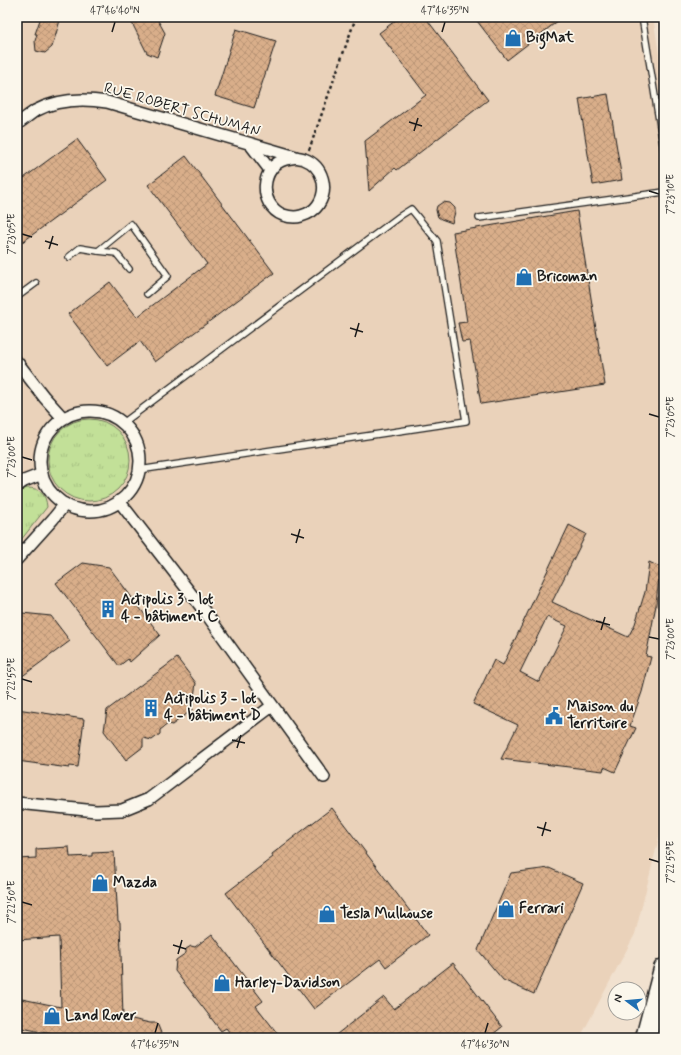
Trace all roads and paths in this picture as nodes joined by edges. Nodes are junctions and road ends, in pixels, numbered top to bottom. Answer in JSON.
{"nodes":[{"id":1,"x":356,"y":17,"type":"edge"},
{"id":2,"x":642,"y":17,"type":"edge"},
{"id":3,"x":17,"y":124,"type":"edge"},
{"id":4,"x":250,"y":144,"type":"junction"},
{"id":5,"x":664,"y":151,"type":"edge"},
{"id":6,"x":300,"y":158,"type":"junction"},
{"id":7,"x":270,"y":170,"type":"junction"},
{"id":8,"x":664,"y":192,"type":"edge"},
{"id":9,"x":479,"y":218,"type":"dead end"},
{"id":10,"x":98,"y":251,"type":"junction"},
{"id":11,"x":69,"y":257,"type":"dead end"},
{"id":12,"x":129,"y":269,"type":"dead end"},
{"id":13,"x":36,"y":282,"type":"dead end"},
{"id":14,"x":147,"y":294,"type":"dead end"},
{"id":15,"x":17,"y":298,"type":"edge"},
{"id":16,"x":17,"y":362,"type":"edge"},
{"id":17,"x":63,"y":418,"type":"junction"},
{"id":18,"x":123,"y":423,"type":"junction"},
{"id":19,"x":139,"y":470,"type":"junction"},
{"id":20,"x":42,"y":474,"type":"junction"},
{"id":21,"x":17,"y":486,"type":"edge"},
{"id":22,"x":119,"y":501,"type":"junction"},
{"id":23,"x":65,"y":504,"type":"junction"},
{"id":24,"x":17,"y":559,"type":"edge"},
{"id":25,"x":272,"y":706,"type":"junction"},
{"id":26,"x":324,"y":777,"type":"dead end"},
{"id":27,"x":17,"y":803,"type":"edge"},
{"id":28,"x":664,"y":969,"type":"edge"},
{"id":29,"x":658,"y":992,"type":"junction"},
{"id":30,"x":634,"y":1038,"type":"edge"},
{"id":31,"x":646,"y":1038,"type":"edge"}],
"edges":[{"from":1,"to":6,"type":"path"},
{"from":2,"to":5,"type":"lane"},
{"from":3,"to":4,"type":"street","name":"RUE ROBERT SCHUMAN"},
{"from":4,"to":6,"type":"street","name":"RUE ROBERT SCHUMAN"},
{"from":4,"to":7,"type":"street"},
{"from":6,"to":7,"type":"street"},
{"from":6,"to":7,"type":"street","name":"RUE ROBERT SCHUMAN"},
{"from":8,"to":9,"type":"lane"},
{"from":10,"to":11,"type":"lane"},
{"from":10,"to":12,"type":"lane"},
{"from":10,"to":14,"type":"lane"},
{"from":13,"to":15,"type":"lane"},
{"from":16,"to":17,"type":"street"},
{"from":17,"to":18,"type":"street"},
{"from":17,"to":20,"type":"street"},
{"from":18,"to":19,"type":"street"},
{"from":18,"to":19,"type":"lane"},
{"from":19,"to":22,"type":"street"},
{"from":20,"to":21,"type":"street"},
{"from":20,"to":23,"type":"street"},
{"from":22,"to":23,"type":"street"},
{"from":22,"to":25,"type":"street"},
{"from":23,"to":24,"type":"street"},
{"from":25,"to":26,"type":"street"},
{"from":25,"to":27,"type":"street"},
{"from":28,"to":29,"type":"highway"},
{"from":29,"to":30,"type":"highway"},
{"from":29,"to":31,"type":"highway"}]}
